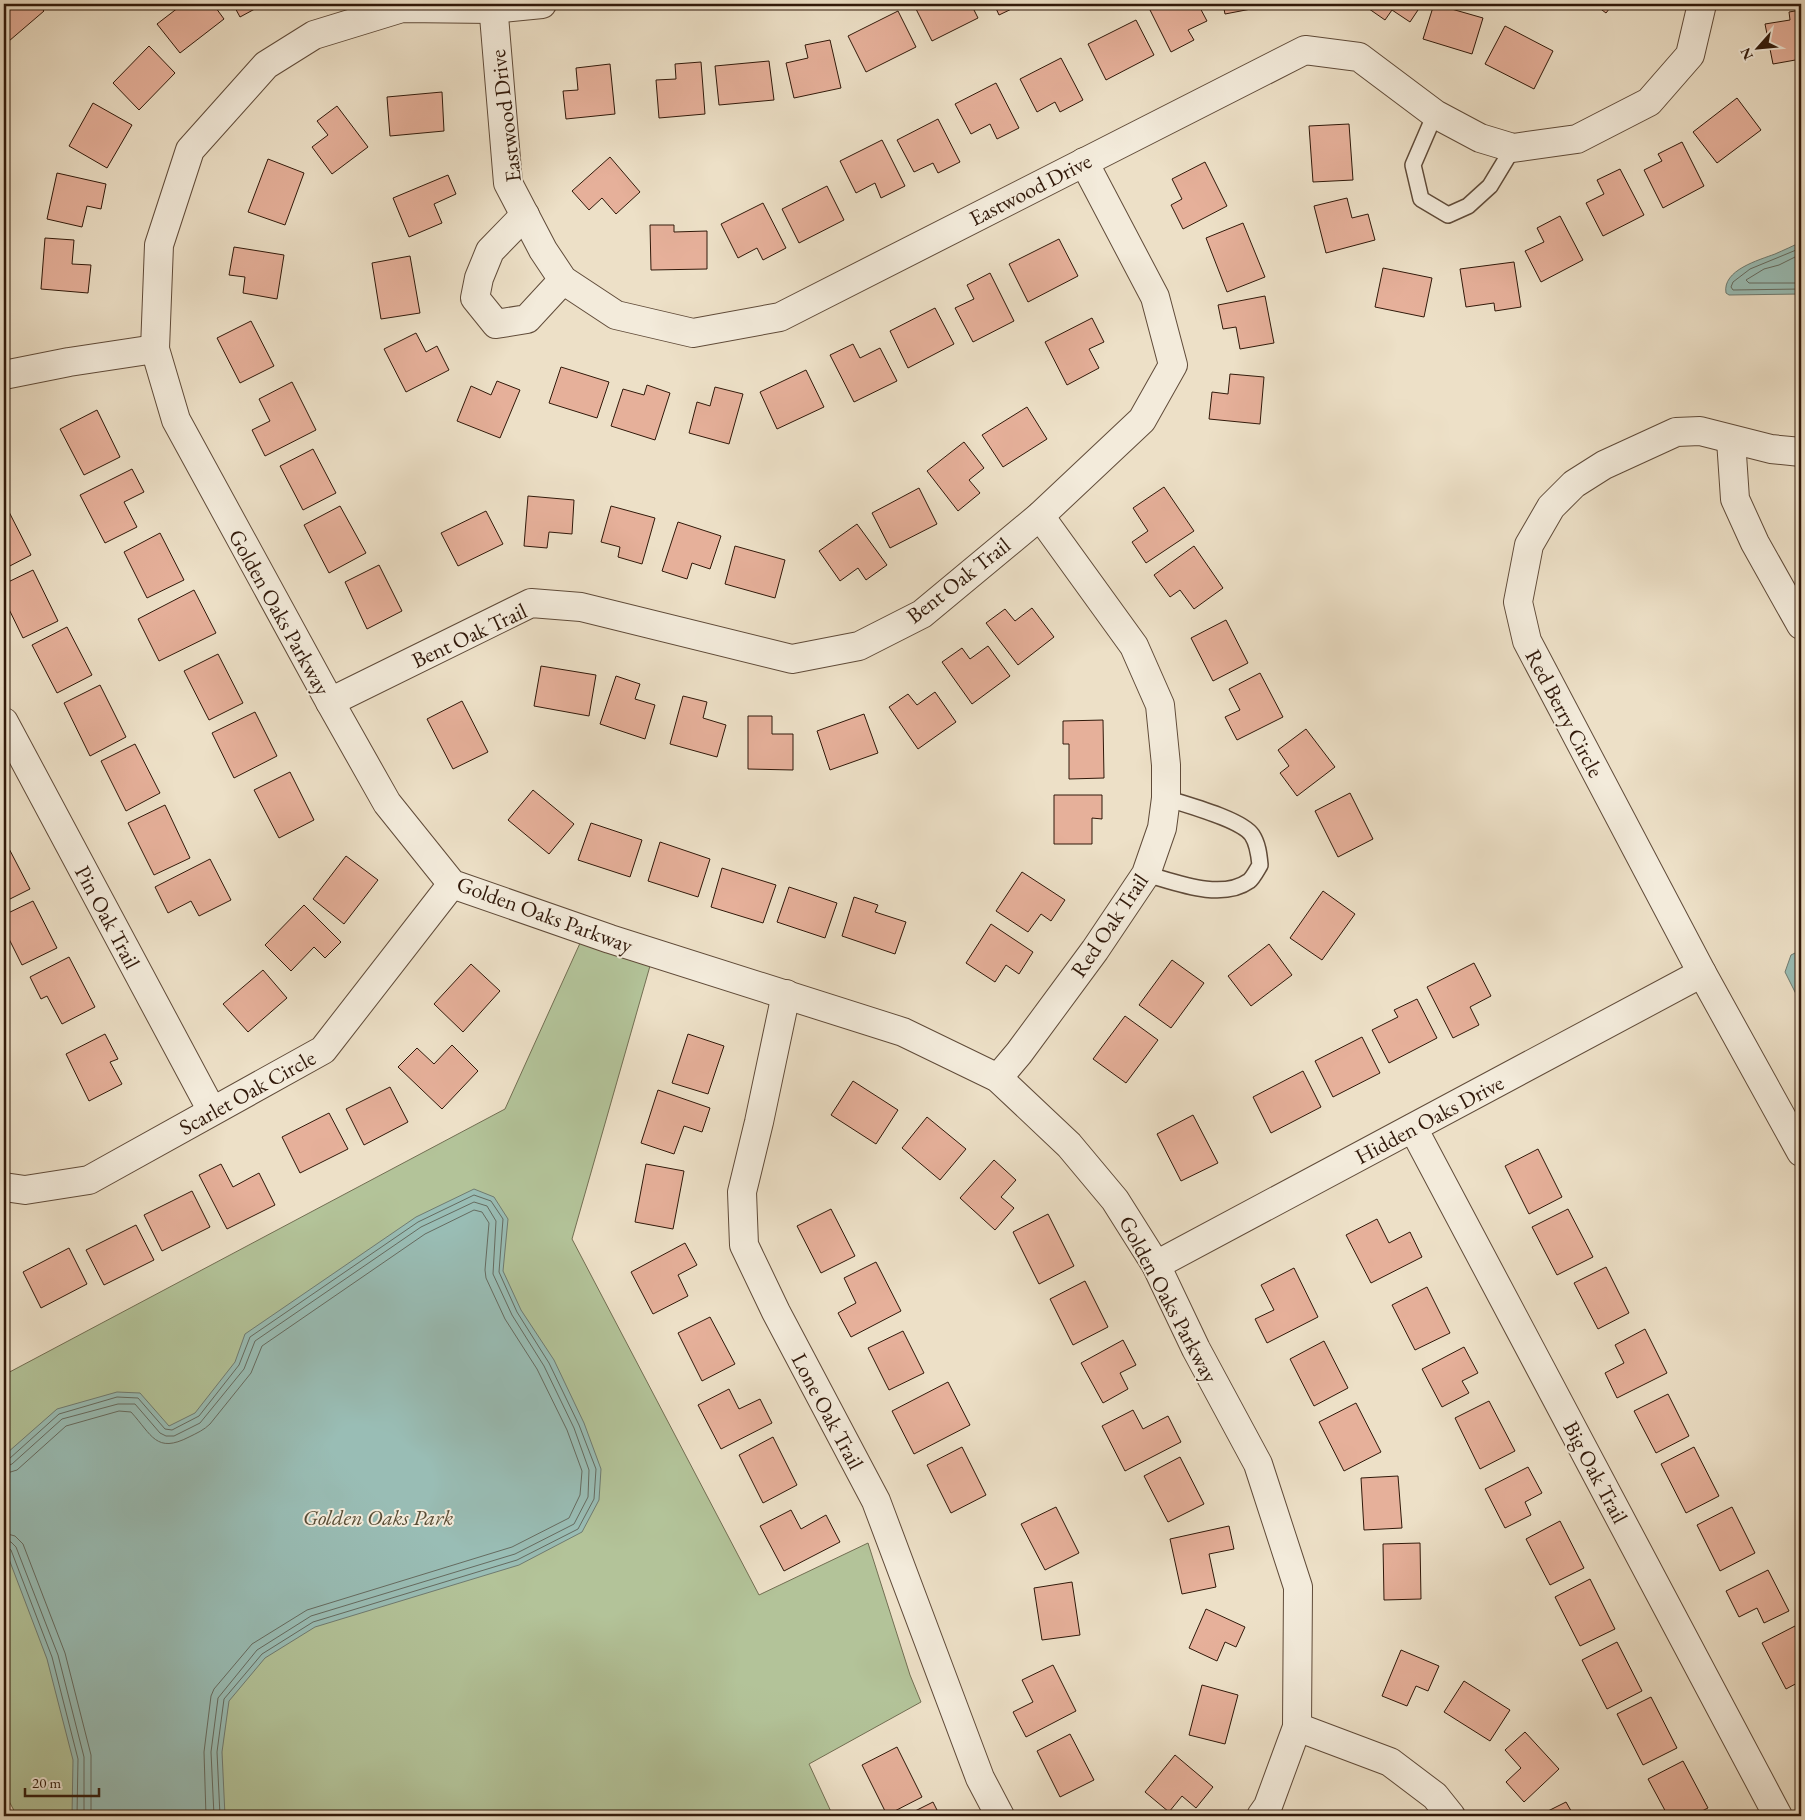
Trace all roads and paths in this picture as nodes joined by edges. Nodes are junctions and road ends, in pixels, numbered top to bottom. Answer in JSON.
{"nodes":[{"id":1,"x":542,"y":4,"type":"edge"},
{"id":2,"x":1702,"y":4,"type":"edge"},
{"id":3,"x":493,"y":6,"type":"edge"},
{"id":4,"x":1435,"y":114,"type":"junction"},
{"id":5,"x":1513,"y":148,"type":"junction"},
{"id":6,"x":1084,"y":162,"type":"junction"},
{"id":7,"x":525,"y":215,"type":"junction"},
{"id":8,"x":563,"y":280,"type":"junction"},
{"id":9,"x":155,"y":349,"type":"junction"},
{"id":10,"x":4,"y":375,"type":"edge"},
{"id":11,"x":1731,"y":440,"type":"junction"},
{"id":12,"x":1801,"y":452,"type":"edge"},
{"id":13,"x":1040,"y":516,"type":"junction"},
{"id":14,"x":1801,"y":625,"type":"edge"},
{"id":15,"x":330,"y":702,"type":"junction"},
{"id":16,"x":4,"y":722,"type":"edge"},
{"id":17,"x":1166,"y":798,"type":"junction"},
{"id":18,"x":1146,"y":874,"type":"junction"},
{"id":19,"x":452,"y":884,"type":"junction"},
{"id":20,"x":1702,"y":973,"type":"junction"},
{"id":21,"x":786,"y":994,"type":"junction"},
{"id":22,"x":998,"y":1078,"type":"junction"},
{"id":23,"x":212,"y":1112,"type":"junction"},
{"id":24,"x":1413,"y":1128,"type":"junction"},
{"id":25,"x":1801,"y":1152,"type":"edge"},
{"id":26,"x":4,"y":1187,"type":"edge"},
{"id":27,"x":1156,"y":1266,"type":"junction"},
{"id":28,"x":1297,"y":1727,"type":"junction"},
{"id":29,"x":1000,"y":1816,"type":"edge"},
{"id":30,"x":1261,"y":1816,"type":"edge"},
{"id":31,"x":1451,"y":1816,"type":"edge"},
{"id":32,"x":1778,"y":1816,"type":"edge"}],
"edges":[{"from":1,"to":3,"type":"street","name":"Golden Oaks Parkway"},
{"from":2,"to":5,"type":"street","name":"Eastwood Drive"},
{"from":3,"to":7,"type":"street","name":"Eastwood Drive"},
{"from":3,"to":9,"type":"street","name":"Golden Oaks Parkway"},
{"from":4,"to":5,"type":"street","name":"Eastwood Drive"},
{"from":4,"to":5,"type":"lane"},
{"from":4,"to":6,"type":"street","name":"Eastwood Drive"},
{"from":6,"to":8,"type":"street","name":"Eastwood Drive"},
{"from":6,"to":13,"type":"street","name":"Bent Oak Trail"},
{"from":7,"to":8,"type":"street","name":"Eastwood Drive"},
{"from":7,"to":8,"type":"street"},
{"from":9,"to":10,"type":"street"},
{"from":9,"to":15,"type":"street","name":"Golden Oaks Parkway"},
{"from":11,"to":12,"type":"street","name":"Red Berry Circle"},
{"from":11,"to":14,"type":"street"},
{"from":11,"to":20,"type":"street","name":"Red Berry Circle"},
{"from":13,"to":15,"type":"street","name":"Bent Oak Trail"},
{"from":13,"to":17,"type":"street","name":"Red Oak Trail"},
{"from":15,"to":19,"type":"street","name":"Golden Oaks Parkway"},
{"from":16,"to":23,"type":"street","name":"Pin Oak Trail"},
{"from":17,"to":18,"type":"street","name":"Red Oak Trail"},
{"from":17,"to":18,"type":"lane"},
{"from":18,"to":22,"type":"street","name":"Red Oak Trail"},
{"from":19,"to":21,"type":"street","name":"Golden Oaks Parkway"},
{"from":19,"to":23,"type":"street","name":"Scarlet Oak Circle"},
{"from":20,"to":24,"type":"street","name":"Hidden Oaks Drive"},
{"from":20,"to":25,"type":"street","name":"Red Berry Circle"},
{"from":21,"to":22,"type":"street","name":"Golden Oaks Parkway"},
{"from":21,"to":29,"type":"street","name":"Lone Oak Trail"},
{"from":22,"to":27,"type":"street","name":"Golden Oaks Parkway"},
{"from":23,"to":26,"type":"street","name":"Scarlet Oak Circle"},
{"from":24,"to":27,"type":"street","name":"Hidden Oaks Drive"},
{"from":24,"to":32,"type":"street","name":"Big Oak Trail"},
{"from":27,"to":28,"type":"street","name":"Golden Oaks Parkway"},
{"from":28,"to":30,"type":"street","name":"Golden Oaks Parkway"},
{"from":28,"to":31,"type":"street"}]}
